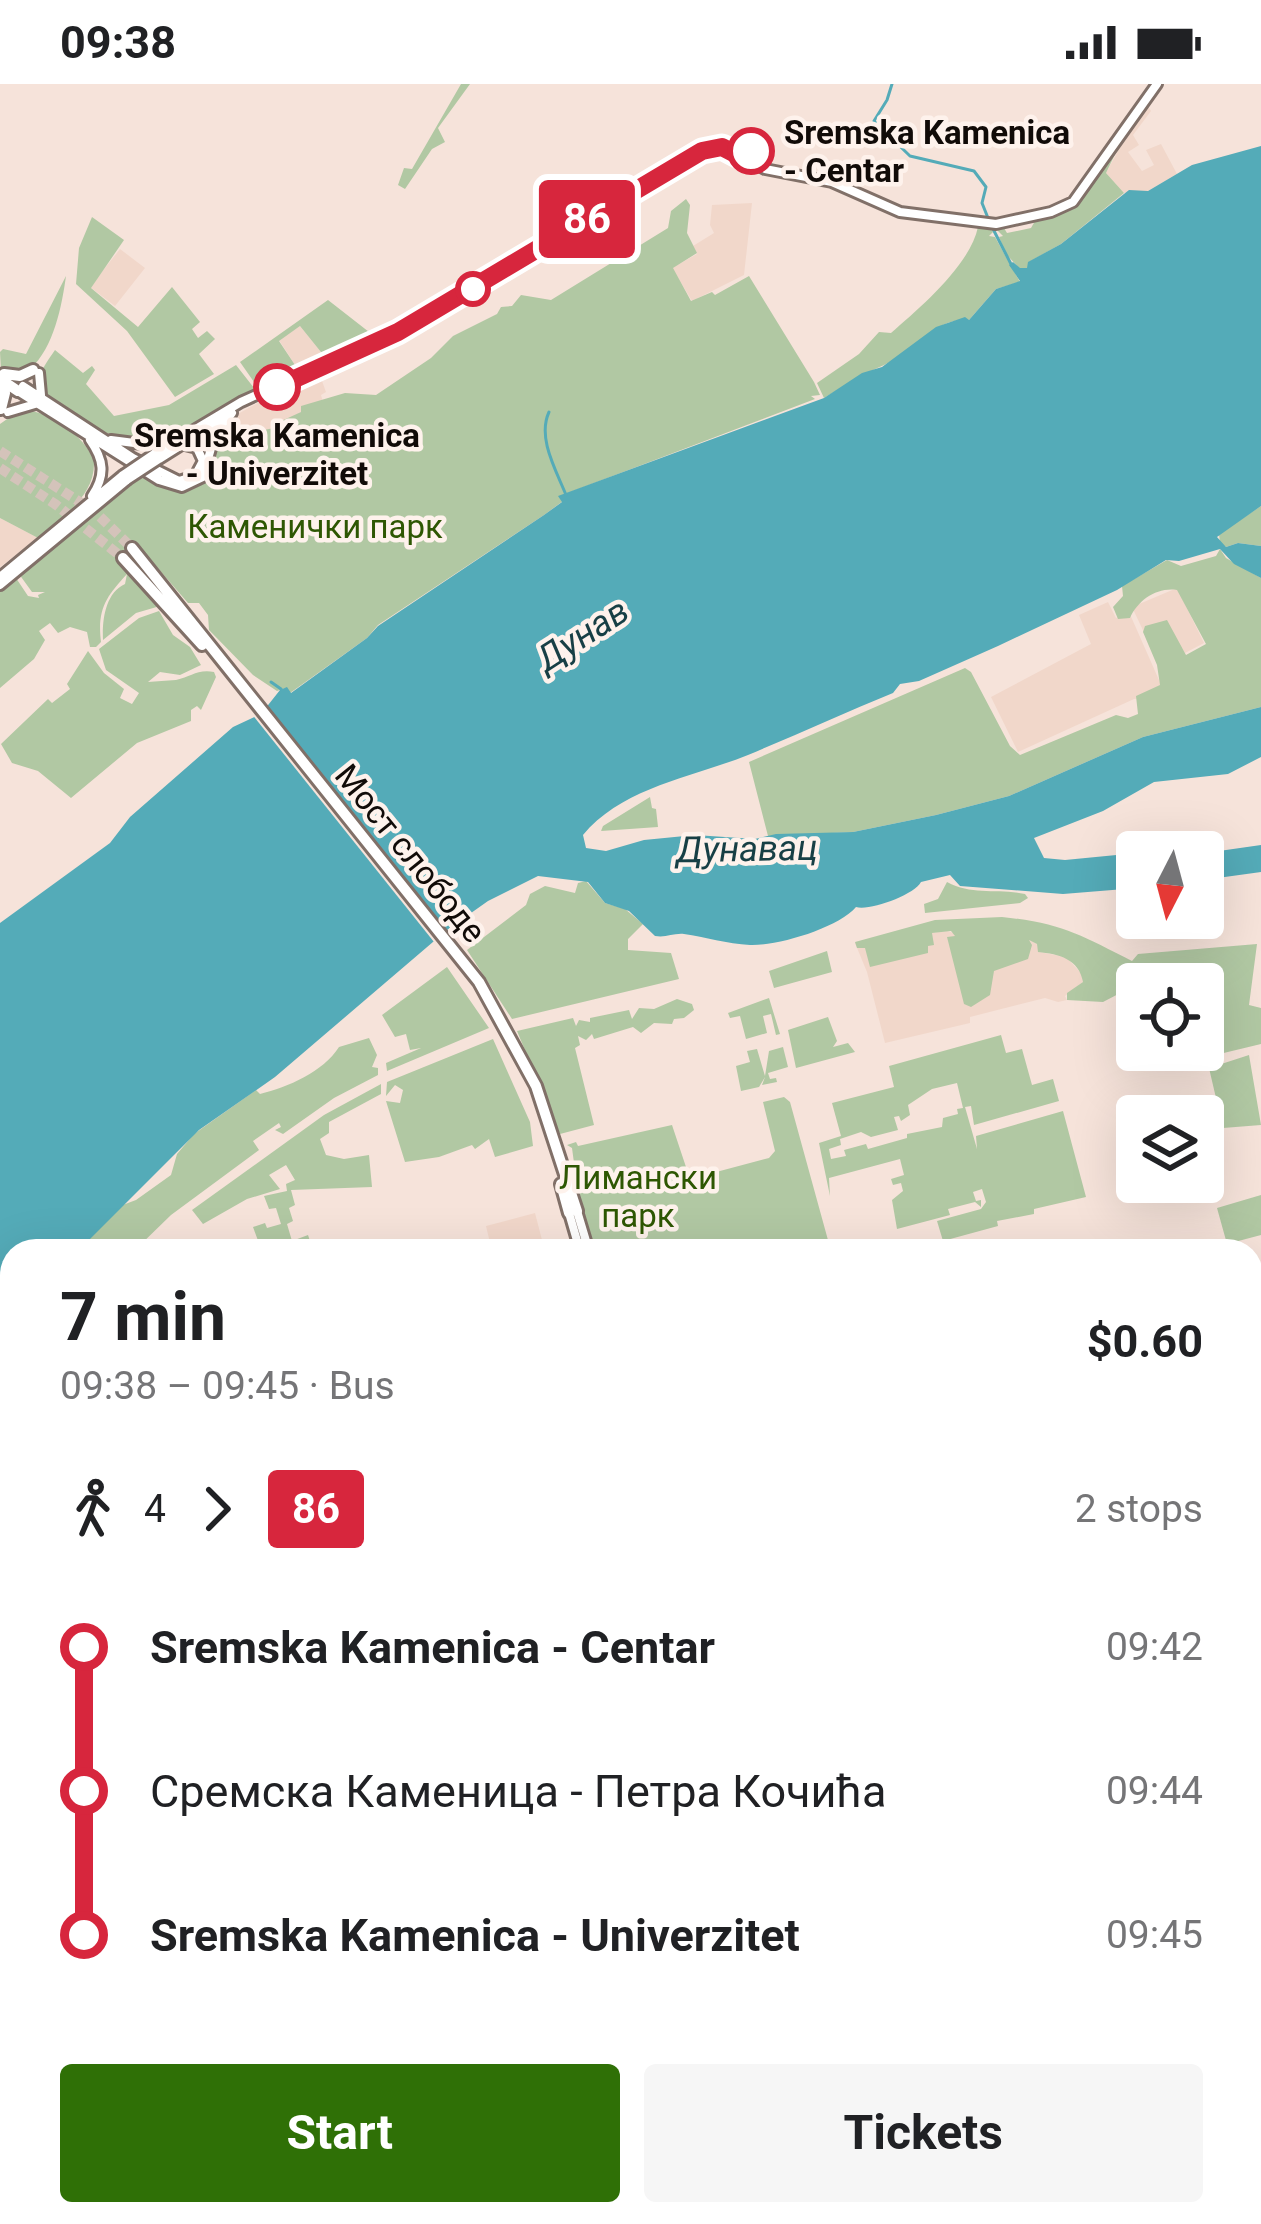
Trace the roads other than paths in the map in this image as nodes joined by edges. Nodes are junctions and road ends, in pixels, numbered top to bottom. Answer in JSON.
{"nodes":[{"id":1,"x":1157,"y":84,"type":"edge"},
{"id":2,"x":36,"y":372,"type":"joint"},
{"id":3,"x":1,"y":376,"type":"edge"},
{"id":4,"x":278,"y":387,"type":"junction"},
{"id":5,"x":20,"y":388,"type":"joint"},
{"id":6,"x":43,"y":403,"type":"junction"},
{"id":7,"x":5,"y":411,"type":"edge"},
{"id":8,"x":232,"y":413,"type":"junction"},
{"id":9,"x":86,"y":431,"type":"junction"},
{"id":10,"x":178,"y":442,"type":"junction"},
{"id":11,"x":125,"y":478,"type":"junction"},
{"id":12,"x":85,"y":505,"type":"junction"},
{"id":13,"x":128,"y":553,"type":"tunnel mouth"},
{"id":14,"x":0,"y":578,"type":"edge"},
{"id":15,"x":573,"y":1212,"type":"joint"},
{"id":16,"x":581,"y":1239,"type":"edge"}],
"edges":[{"from":1,"to":4,"type":"main road"},
{"from":2,"to":3,"type":"highway"},
{"from":2,"to":6,"type":"main road"},
{"from":3,"to":5,"type":"highway"},
{"from":3,"to":7,"type":"highway"},
{"from":4,"to":8,"type":"main road"},
{"from":4,"to":10,"type":"main road"},
{"from":5,"to":6,"type":"main road"},
{"from":6,"to":7,"type":"main road"},
{"from":6,"to":9,"type":"main road"},
{"from":8,"to":9,"type":"main road"},
{"from":8,"to":10,"type":"main road"},
{"from":9,"to":10,"type":"main road"},
{"from":9,"to":10,"type":"main road"},
{"from":9,"to":12,"type":"main road"},
{"from":10,"to":11,"type":"main road","bridge":true},
{"from":11,"to":12,"type":"main road"},
{"from":11,"to":14,"type":"main road"},
{"from":12,"to":14,"type":"main road"},
{"from":13,"to":15,"type":"highway","name":"Мост слободе"},
{"from":15,"to":16,"type":"main road"}]}
